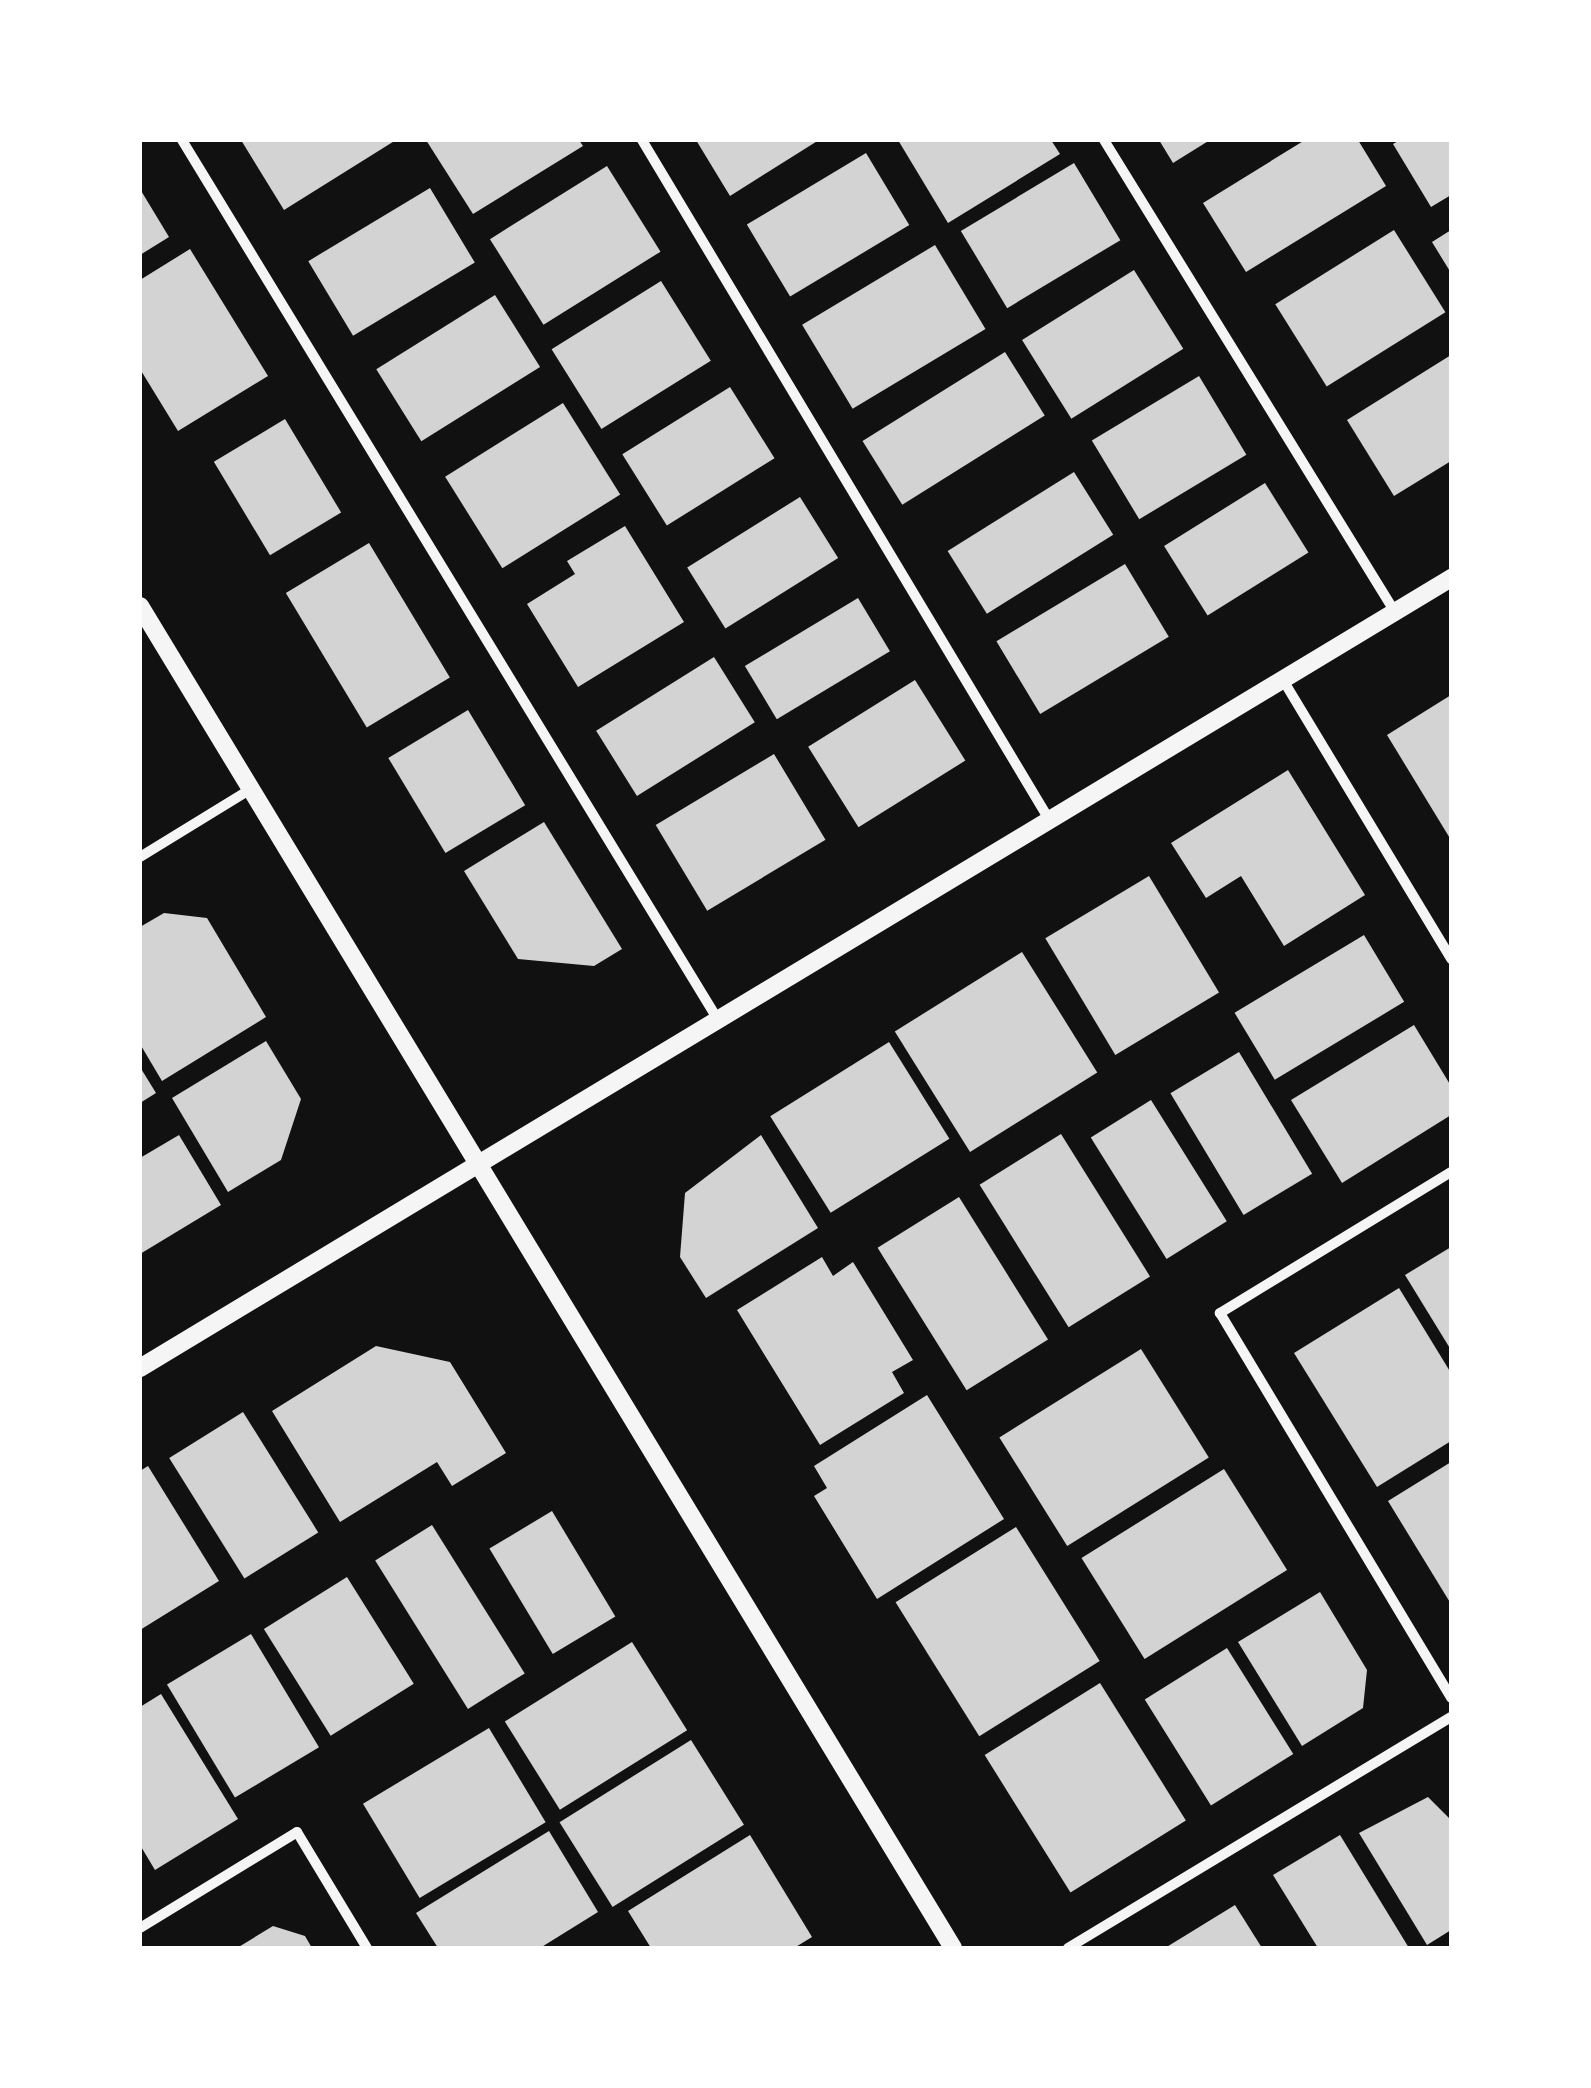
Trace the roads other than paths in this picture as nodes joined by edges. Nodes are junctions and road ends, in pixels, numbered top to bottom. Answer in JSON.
{"nodes":[{"id":1,"x":182,"y":140,"type":"edge"},
{"id":2,"x":642,"y":140,"type":"edge"},
{"id":3,"x":1104,"y":140,"type":"edge"},
{"id":4,"x":1451,"y":578,"type":"edge"},
{"id":5,"x":140,"y":606,"type":"edge"},
{"id":6,"x":1395,"y":612,"type":"junction"},
{"id":7,"x":1283,"y":680,"type":"junction"},
{"id":8,"x":251,"y":789,"type":"junction"},
{"id":9,"x":1050,"y":821,"type":"junction"},
{"id":10,"x":140,"y":857,"type":"edge"},
{"id":11,"x":1451,"y":959,"type":"edge"},
{"id":12,"x":718,"y":1020,"type":"junction"},
{"id":13,"x":478,"y":1164,"type":"junction"},
{"id":14,"x":1451,"y":1172,"type":"edge"},
{"id":15,"x":140,"y":1368,"type":"edge"},
{"id":16,"x":1451,"y":1698,"type":"edge"},
{"id":17,"x":1451,"y":1717,"type":"edge"},
{"id":18,"x":140,"y":1928,"type":"edge"},
{"id":19,"x":367,"y":1948,"type":"edge"},
{"id":20,"x":953,"y":1948,"type":"edge"},
{"id":21,"x":1068,"y":1948,"type":"edge"}],
"edges":[{"from":1,"to":12,"type":"street"},
{"from":2,"to":9,"type":"street"},
{"from":3,"to":6,"type":"street"},
{"from":4,"to":6,"type":"street"},
{"from":5,"to":8,"type":"street"},
{"from":6,"to":7,"type":"street"},
{"from":7,"to":9,"type":"street"},
{"from":7,"to":11,"type":"street"},
{"from":8,"to":10,"type":"street"},
{"from":8,"to":13,"type":"street"},
{"from":9,"to":12,"type":"street"},
{"from":12,"to":13,"type":"street"},
{"from":13,"to":15,"type":"street"},
{"from":13,"to":20,"type":"street"},
{"from":14,"to":16,"type":"street"},
{"from":17,"to":21,"type":"street"},
{"from":18,"to":19,"type":"street"}]}
